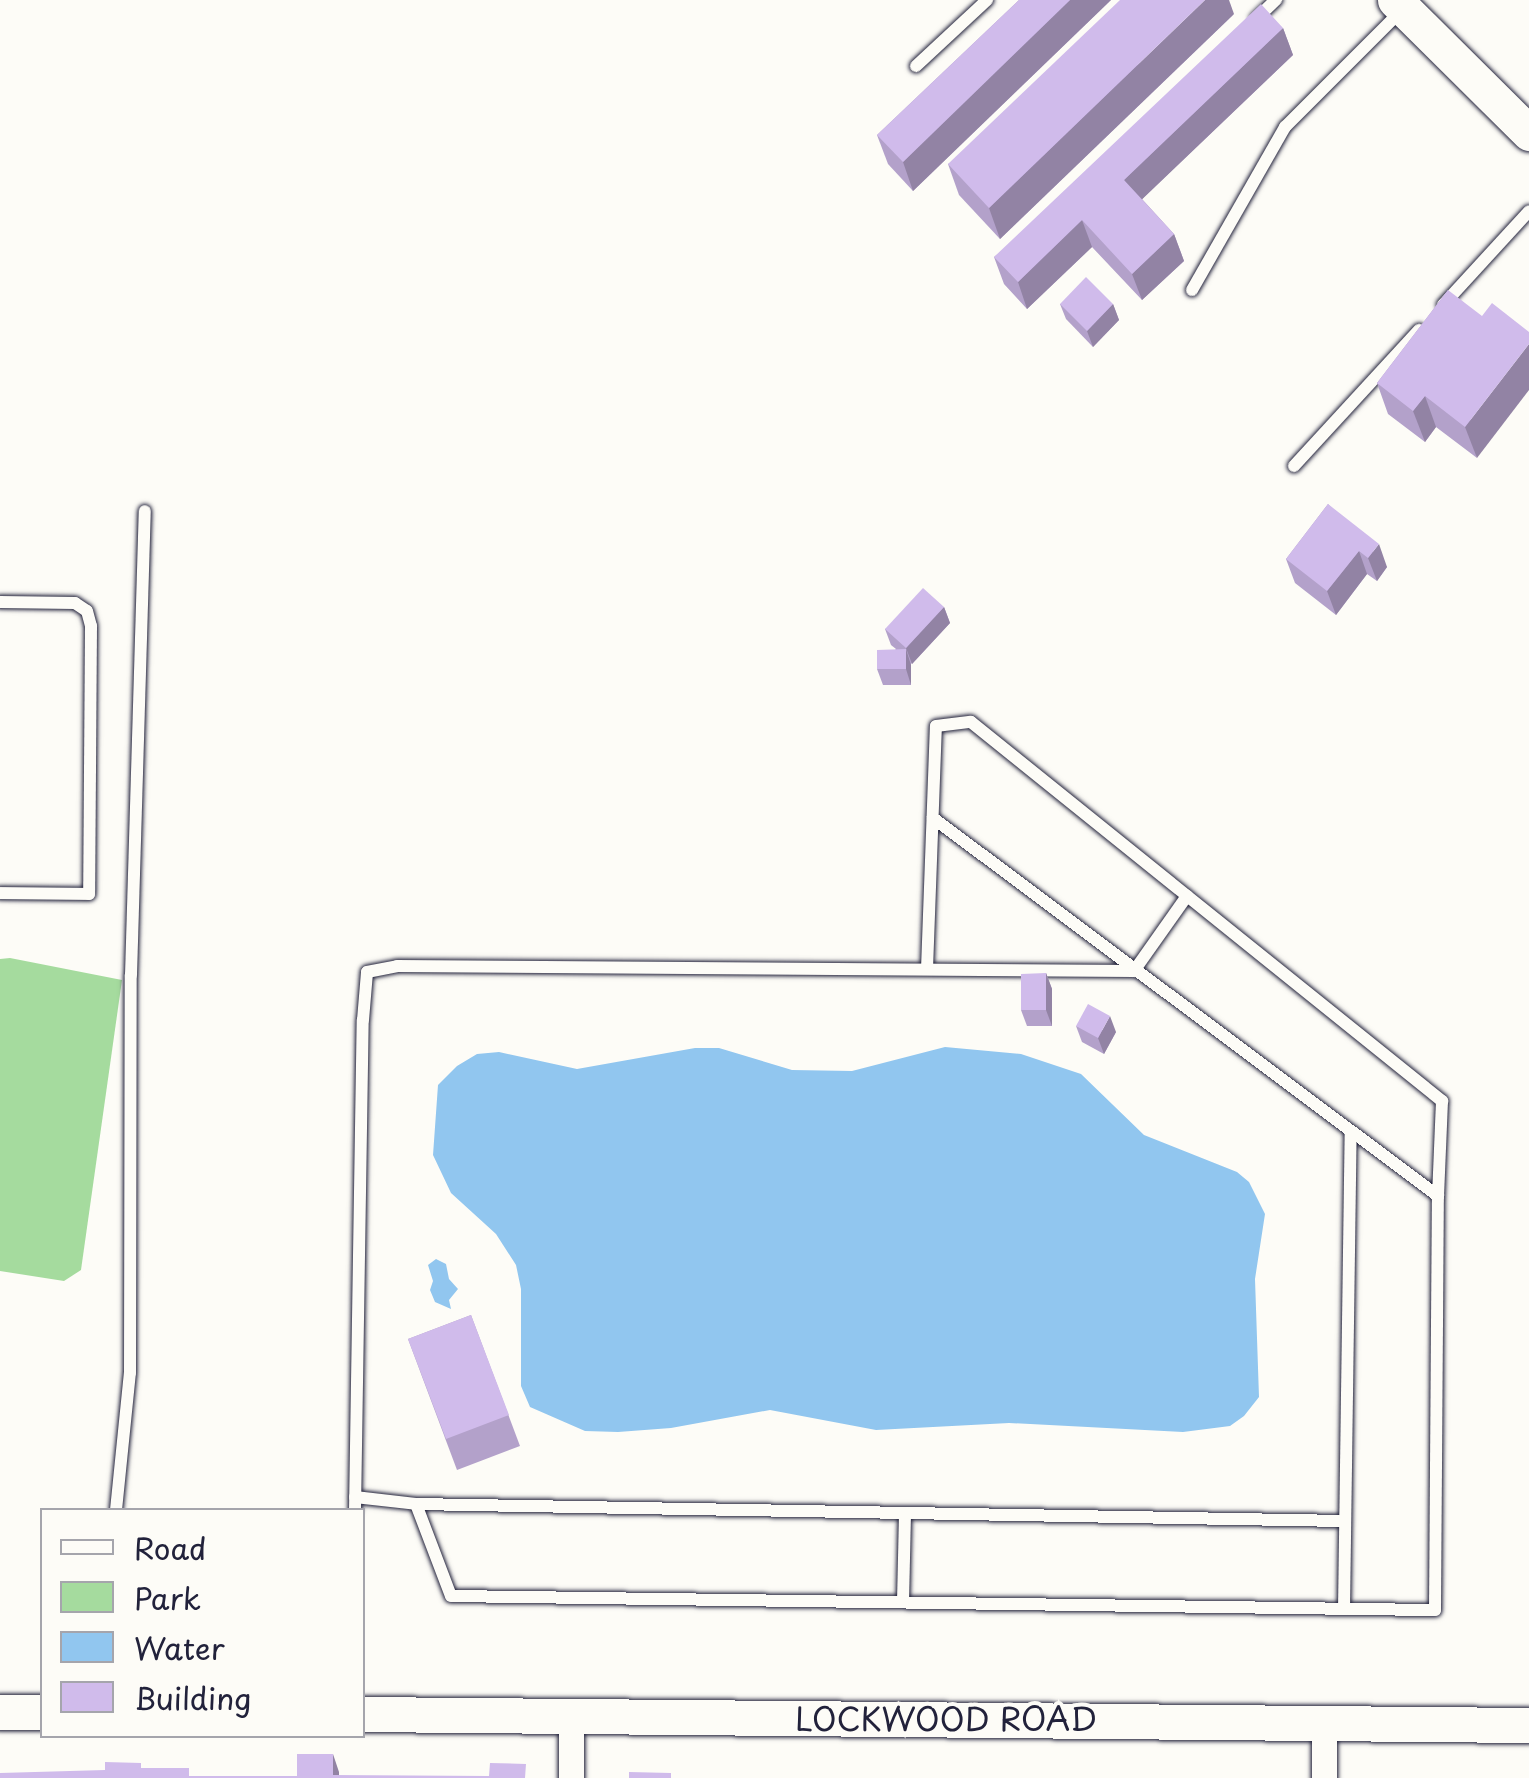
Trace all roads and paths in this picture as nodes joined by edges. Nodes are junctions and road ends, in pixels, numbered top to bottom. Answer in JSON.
{"nodes":[{"id":1,"x":986,"y":0,"type":"edge"},
{"id":2,"x":1276,"y":0,"type":"edge"},
{"id":3,"x":1399,"y":4,"type":"edge"},
{"id":4,"x":1246,"y":28,"type":"edge"},
{"id":5,"x":916,"y":66,"type":"dead end"},
{"id":6,"x":1529,"y":134,"type":"edge"},
{"id":7,"x":1529,"y":211,"type":"edge"},
{"id":8,"x":1192,"y":290,"type":"dead end"},
{"id":9,"x":1294,"y":466,"type":"dead end"},
{"id":10,"x":145,"y":511,"type":"dead end"},
{"id":11,"x":0,"y":602,"type":"edge"},
{"id":12,"x":933,"y":818,"type":"junction"},
{"id":13,"x":0,"y":893,"type":"edge"},
{"id":14,"x":1187,"y":896,"type":"junction"},
{"id":15,"x":926,"y":969,"type":"junction"},
{"id":16,"x":1134,"y":971,"type":"junction"},
{"id":17,"x":1350,"y":1132,"type":"junction"},
{"id":18,"x":1438,"y":1196,"type":"junction"},
{"id":19,"x":355,"y":1504,"type":"edge"},
{"id":20,"x":416,"y":1504,"type":"junction"},
{"id":21,"x":116,"y":1508,"type":"edge"},
{"id":22,"x":905,"y":1513,"type":"junction"},
{"id":23,"x":1345,"y":1520,"type":"junction"},
{"id":24,"x":902,"y":1602,"type":"junction"},
{"id":25,"x":1344,"y":1609,"type":"junction"},
{"id":26,"x":0,"y":1712,"type":"edge"},
{"id":27,"x":40,"y":1712,"type":"edge"},
{"id":28,"x":365,"y":1714,"type":"edge"},
{"id":29,"x":571,"y":1715,"type":"junction"},
{"id":30,"x":1324,"y":1721,"type":"junction"},
{"id":31,"x":1529,"y":1724,"type":"edge"},
{"id":32,"x":571,"y":1778,"type":"edge"},
{"id":33,"x":1324,"y":1778,"type":"edge"}],
"edges":[{"from":1,"to":5,"type":"lane"},
{"from":2,"to":4,"type":"lane"},
{"from":3,"to":6,"type":"main road"},
{"from":3,"to":8,"type":"lane"},
{"from":7,"to":9,"type":"lane"},
{"from":10,"to":21,"type":"lane"},
{"from":11,"to":13,"type":"lane"},
{"from":12,"to":14,"type":"lane"},
{"from":12,"to":15,"type":"lane"},
{"from":12,"to":16,"type":"lane"},
{"from":14,"to":16,"type":"lane"},
{"from":14,"to":18,"type":"lane"},
{"from":15,"to":16,"type":"lane"},
{"from":15,"to":19,"type":"lane"},
{"from":16,"to":17,"type":"lane"},
{"from":17,"to":18,"type":"lane"},
{"from":17,"to":23,"type":"lane"},
{"from":18,"to":25,"type":"lane"},
{"from":19,"to":20,"type":"lane"},
{"from":20,"to":22,"type":"lane"},
{"from":20,"to":24,"type":"lane"},
{"from":22,"to":23,"type":"lane"},
{"from":22,"to":24,"type":"lane"},
{"from":23,"to":25,"type":"lane"},
{"from":24,"to":25,"type":"lane"},
{"from":26,"to":27,"type":"main road"},
{"from":28,"to":29,"type":"main road","name":"LOCKWOOD ROAD"},
{"from":29,"to":30,"type":"main road","name":"LOCKWOOD ROAD"},
{"from":29,"to":32,"type":"street"},
{"from":30,"to":31,"type":"main road","name":"LOCKWOOD ROAD"},
{"from":30,"to":33,"type":"street"}]}
